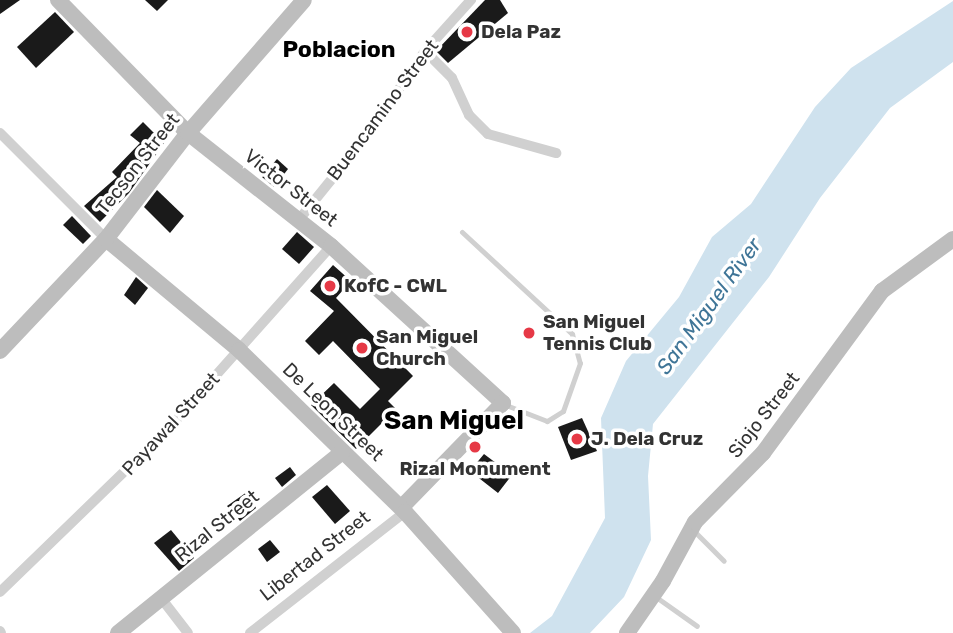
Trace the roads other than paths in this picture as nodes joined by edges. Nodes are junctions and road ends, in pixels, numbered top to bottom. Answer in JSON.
{"nodes":[{"id":1,"x":58,"y":0,"type":"edge"},
{"id":2,"x":304,"y":0,"type":"edge"},
{"id":3,"x":471,"y":0,"type":"edge"},
{"id":4,"x":425,"y":51,"type":"junction"},
{"id":5,"x":188,"y":132,"type":"junction"},
{"id":6,"x":0,"y":133,"type":"edge"},
{"id":7,"x":556,"y":153,"type":"dead end"},
{"id":8,"x":297,"y":222,"type":"junction"},
{"id":9,"x":462,"y":232,"type":"dead end"},
{"id":10,"x":106,"y":239,"type":"junction"},
{"id":11,"x":953,"y":239,"type":"edge"},
{"id":12,"x":331,"y":246,"type":"junction"},
{"id":13,"x":239,"y":350,"type":"junction"},
{"id":14,"x":0,"y":351,"type":"edge"},
{"id":15,"x":503,"y":403,"type":"junction"},
{"id":16,"x":342,"y":452,"type":"junction"},
{"id":17,"x":403,"y":510,"type":"junction"},
{"id":18,"x":691,"y":528,"type":"junction"},
{"id":19,"x":724,"y":561,"type":"dead end"},
{"id":20,"x":0,"y":593,"type":"edge"},
{"id":21,"x":653,"y":595,"type":"junction"},
{"id":22,"x":161,"y":598,"type":"junction"},
{"id":23,"x":697,"y":626,"type":"dead end"},
{"id":24,"x":118,"y":633,"type":"edge"},
{"id":25,"x":188,"y":633,"type":"edge"},
{"id":26,"x":250,"y":633,"type":"edge"},
{"id":27,"x":512,"y":633,"type":"edge"},
{"id":28,"x":627,"y":633,"type":"edge"}],
"edges":[{"from":1,"to":5,"type":"street","name":"Victor Street"},
{"from":2,"to":5,"type":"street","name":"Tecson Street"},
{"from":3,"to":4,"type":"street","name":"Buencamino Street"},
{"from":4,"to":7,"type":"street"},
{"from":4,"to":8,"type":"street","name":"Buencamino Street"},
{"from":5,"to":8,"type":"street","name":"Victor Street"},
{"from":5,"to":10,"type":"street","name":"Tecson Street"},
{"from":6,"to":10,"type":"street"},
{"from":8,"to":12,"type":"street","name":"Victor Street"},
{"from":9,"to":15,"type":"lane"},
{"from":10,"to":13,"type":"street","name":"De Leon Street"},
{"from":10,"to":14,"type":"street","name":"Tecson Street"},
{"from":11,"to":18,"type":"street","name":"Siojo Street"},
{"from":12,"to":13,"type":"street","name":"Payawal Street"},
{"from":12,"to":15,"type":"street","name":"Victor Street"},
{"from":13,"to":16,"type":"street","name":"De Leon Street"},
{"from":13,"to":20,"type":"street","name":"Payawal Street"},
{"from":15,"to":17,"type":"street","name":"Libertad Street"},
{"from":16,"to":17,"type":"street","name":"De Leon Street"},
{"from":16,"to":22,"type":"street","name":"Rizal Street"},
{"from":17,"to":26,"type":"street","name":"Libertad Street"},
{"from":17,"to":27,"type":"street","name":"De Leon Street"},
{"from":18,"to":19,"type":"lane"},
{"from":18,"to":21,"type":"street","name":"Siojo Street"},
{"from":21,"to":23,"type":"lane"},
{"from":21,"to":28,"type":"street","name":"Siojo Street"},
{"from":22,"to":24,"type":"street","name":"Rizal Street"},
{"from":22,"to":25,"type":"street"}]}
